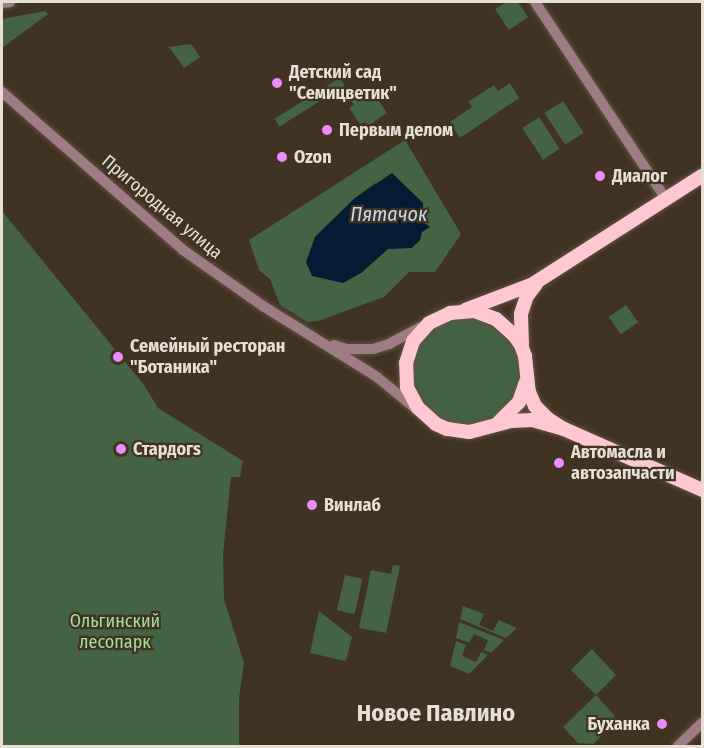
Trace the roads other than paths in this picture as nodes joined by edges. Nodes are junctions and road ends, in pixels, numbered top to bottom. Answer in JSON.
{"nodes":[{"id":1,"x":10,"y":2,"type":"edge"},
{"id":2,"x":535,"y":2,"type":"edge"},
{"id":3,"x":2,"y":3,"type":"edge"},
{"id":4,"x":2,"y":92,"type":"edge"},
{"id":5,"x":702,"y":176,"type":"edge"},
{"id":6,"x":666,"y":199,"type":"junction"},
{"id":7,"x":545,"y":277,"type":"junction"},
{"id":8,"x":463,"y":311,"type":"junction"},
{"id":9,"x":429,"y":323,"type":"junction"},
{"id":10,"x":310,"y":335,"type":"junction"},
{"id":11,"x":526,"y":362,"type":"junction"},
{"id":12,"x":426,"y":417,"type":"junction"},
{"id":13,"x":492,"y":426,"type":"junction"},
{"id":14,"x":564,"y":429,"type":"junction"},
{"id":15,"x":702,"y":490,"type":"edge"},
{"id":16,"x":702,"y":723,"type":"edge"},
{"id":17,"x":678,"y":747,"type":"edge"}],
"edges":[{"from":1,"to":3,"type":"street"},
{"from":2,"to":6,"type":"street"},
{"from":4,"to":10,"type":"street","name":"Пригородная улица"},
{"from":5,"to":6,"type":"main road"},
{"from":6,"to":7,"type":"main road"},
{"from":7,"to":8,"type":"main road"},
{"from":7,"to":11,"type":"main road"},
{"from":8,"to":9,"type":"main road"},
{"from":8,"to":11,"type":"main road"},
{"from":9,"to":10,"type":"street"},
{"from":9,"to":12,"type":"main road"},
{"from":10,"to":12,"type":"street"},
{"from":11,"to":13,"type":"main road"},
{"from":11,"to":14,"type":"main road"},
{"from":12,"to":13,"type":"main road"},
{"from":13,"to":14,"type":"main road"},
{"from":14,"to":15,"type":"main road"},
{"from":16,"to":17,"type":"street"}]}
